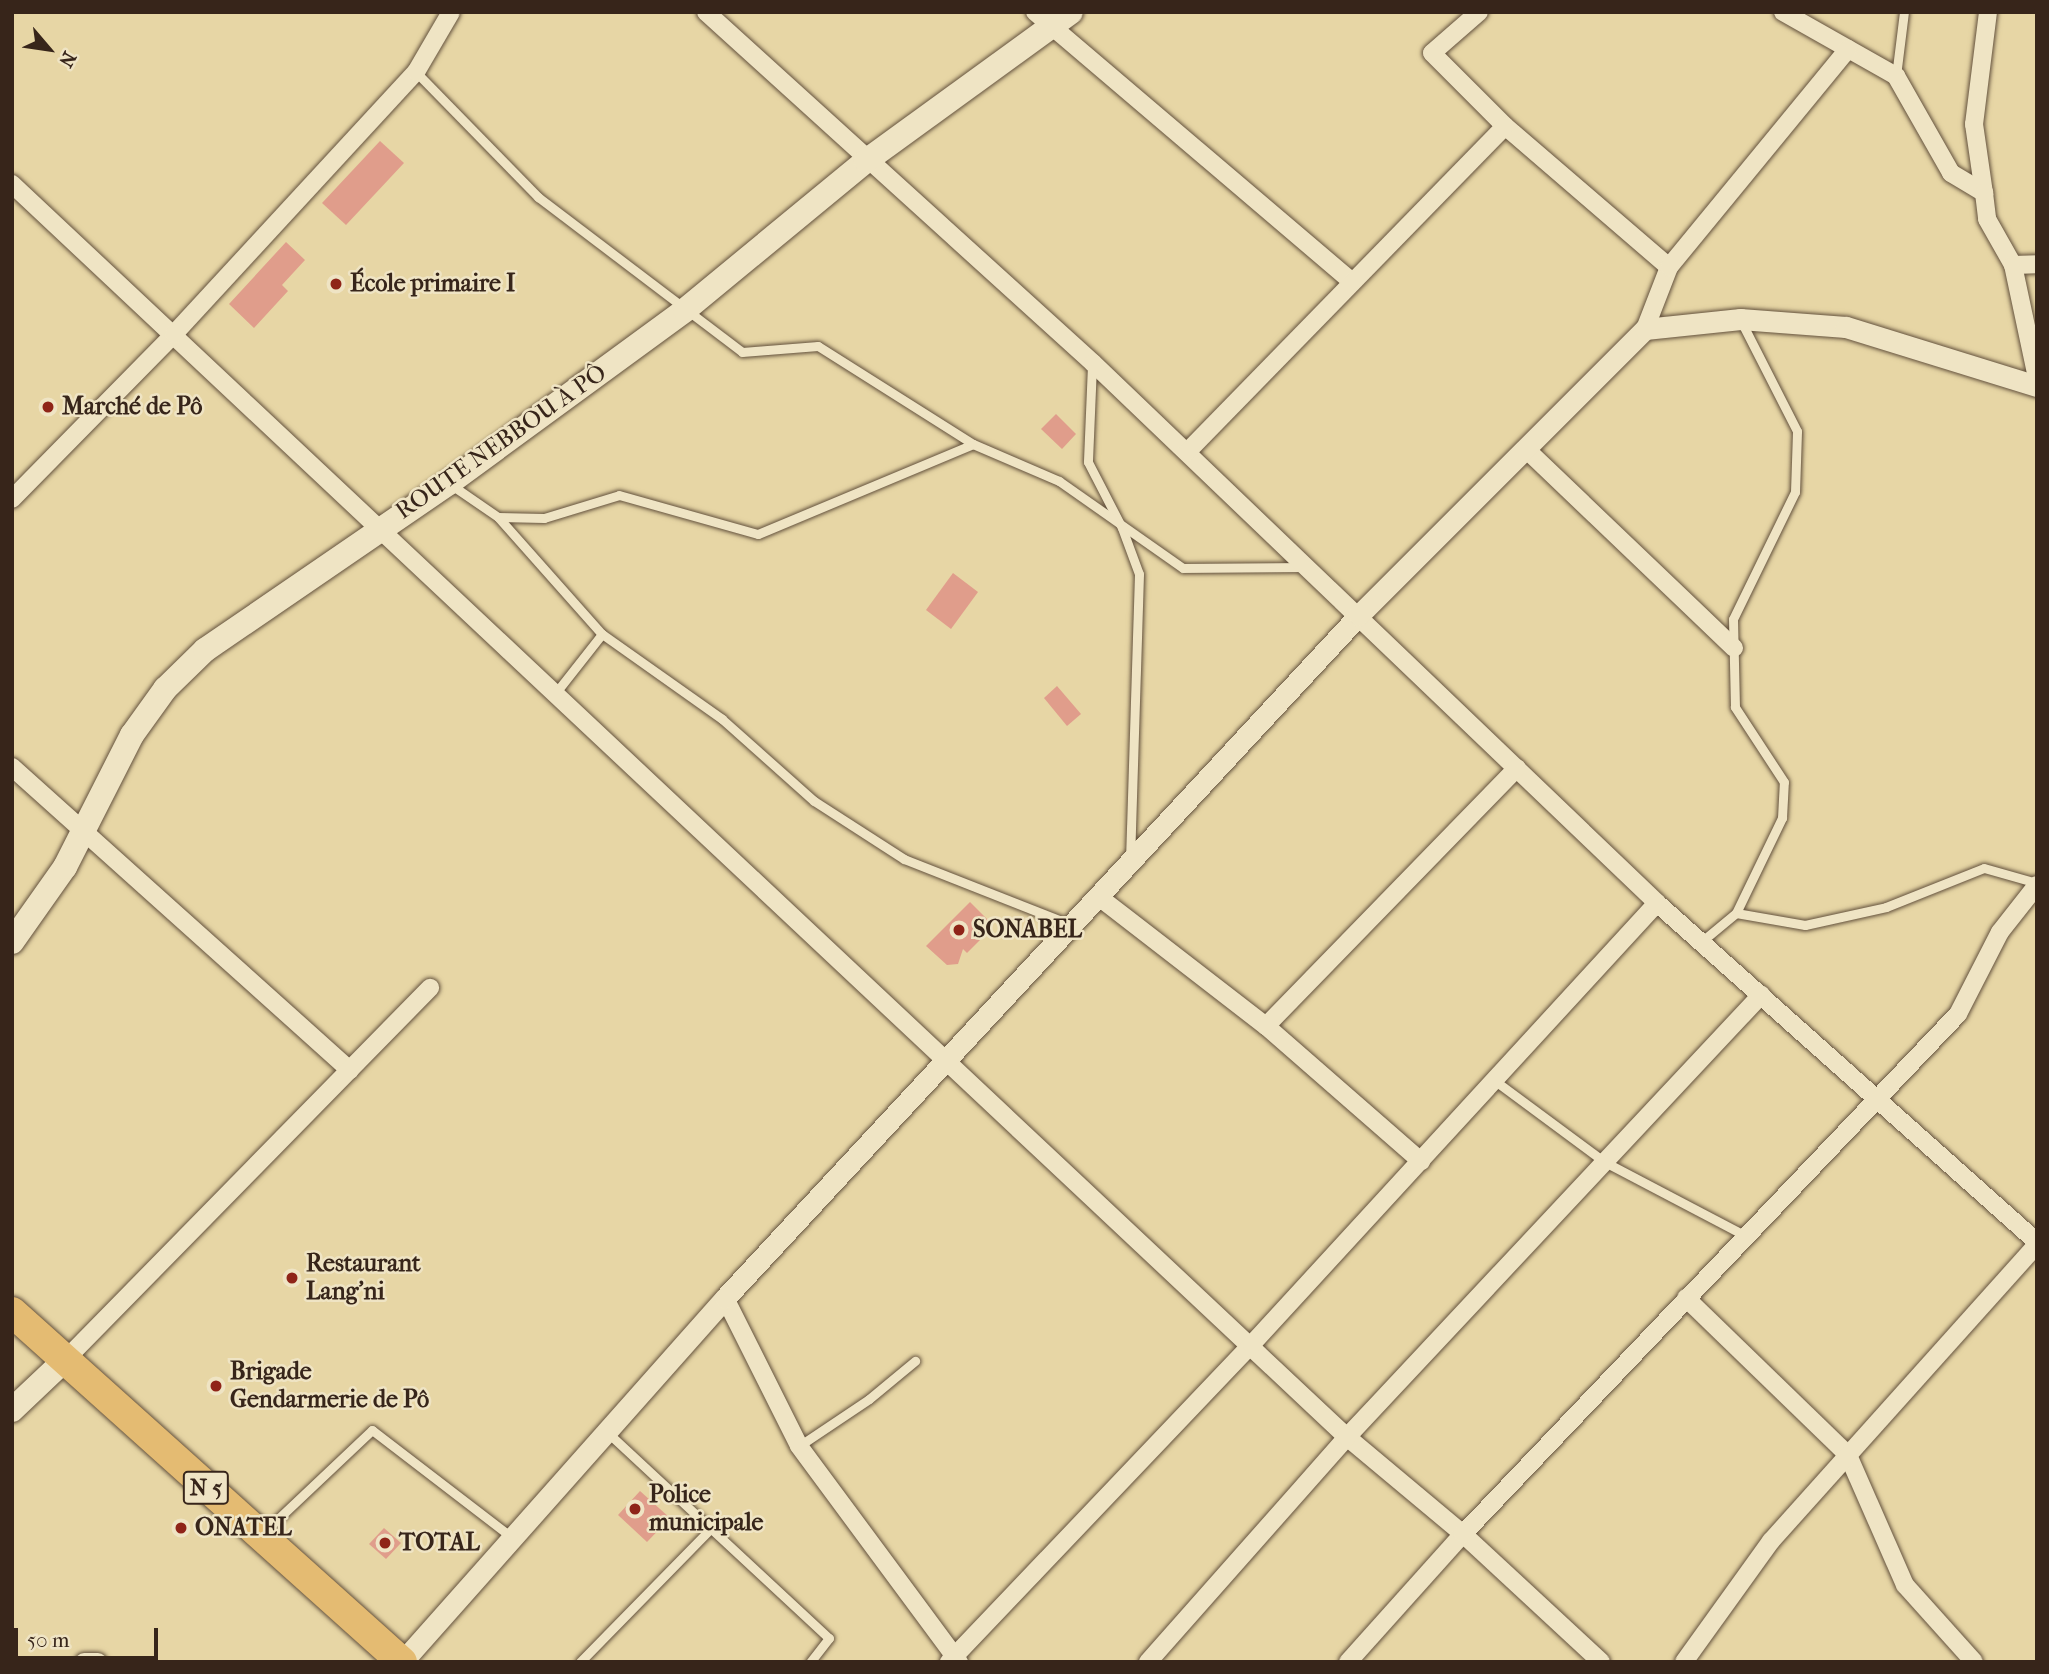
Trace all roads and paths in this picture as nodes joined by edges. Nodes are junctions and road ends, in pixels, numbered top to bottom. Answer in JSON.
{"nodes":[{"id":1,"x":451,"y":12,"type":"edge"},
{"id":2,"x":706,"y":12,"type":"edge"},
{"id":3,"x":1479,"y":12,"type":"edge"},
{"id":4,"x":1783,"y":12,"type":"edge"},
{"id":5,"x":1904,"y":12,"type":"edge"},
{"id":6,"x":1988,"y":12,"type":"edge"},
{"id":7,"x":1053,"y":17,"type":"edge"},
{"id":8,"x":1848,"y":49,"type":"junction"},
{"id":9,"x":416,"y":72,"type":"junction"},
{"id":10,"x":1896,"y":76,"type":"junction"},
{"id":11,"x":1505,"y":126,"type":"junction"},
{"id":12,"x":866,"y":161,"type":"junction"},
{"id":13,"x":12,"y":184,"type":"edge"},
{"id":14,"x":1983,"y":193,"type":"junction"},
{"id":15,"x":2037,"y":264,"type":"edge"},
{"id":16,"x":2013,"y":265,"type":"junction"},
{"id":17,"x":1670,"y":267,"type":"junction"},
{"id":18,"x":1352,"y":282,"type":"junction"},
{"id":19,"x":685,"y":310,"type":"junction"},
{"id":20,"x":1740,"y":319,"type":"junction"},
{"id":21,"x":1645,"y":329,"type":"junction"},
{"id":22,"x":174,"y":334,"type":"junction"},
{"id":23,"x":1093,"y":363,"type":"junction"},
{"id":24,"x":2037,"y":379,"type":"edge"},
{"id":25,"x":2037,"y":386,"type":"edge"},
{"id":26,"x":973,"y":444,"type":"junction"},
{"id":27,"x":1528,"y":450,"type":"junction"},
{"id":28,"x":1187,"y":452,"type":"junction"},
{"id":29,"x":449,"y":484,"type":"junction"},
{"id":30,"x":12,"y":499,"type":"edge"},
{"id":31,"x":498,"y":517,"type":"junction"},
{"id":32,"x":377,"y":528,"type":"junction"},
{"id":33,"x":1122,"y":528,"type":"junction"},
{"id":34,"x":1309,"y":568,"type":"junction"},
{"id":35,"x":1359,"y":615,"type":"junction"},
{"id":36,"x":602,"y":634,"type":"junction"},
{"id":37,"x":1734,"y":648,"type":"junction"},
{"id":38,"x":554,"y":695,"type":"junction"},
{"id":39,"x":12,"y":767,"type":"edge"},
{"id":40,"x":1517,"y":768,"type":"junction"},
{"id":41,"x":81,"y":830,"type":"junction"},
{"id":42,"x":1130,"y":863,"type":"junction"},
{"id":43,"x":2037,"y":884,"type":"edge"},
{"id":44,"x":1099,"y":897,"type":"junction"},
{"id":45,"x":1657,"y":903,"type":"junction"},
{"id":46,"x":1736,"y":913,"type":"junction"},
{"id":47,"x":1074,"y":926,"type":"junction"},
{"id":48,"x":12,"y":942,"type":"edge"},
{"id":49,"x":1701,"y":942,"type":"junction"},
{"id":50,"x":430,"y":988,"type":"dead end"},
{"id":51,"x":1761,"y":995,"type":"junction"},
{"id":52,"x":1266,"y":1026,"type":"junction"},
{"id":53,"x":946,"y":1059,"type":"junction"},
{"id":54,"x":350,"y":1070,"type":"junction"},
{"id":55,"x":1494,"y":1080,"type":"junction"},
{"id":56,"x":1880,"y":1098,"type":"junction"},
{"id":57,"x":1421,"y":1161,"type":"junction"},
{"id":58,"x":1605,"y":1161,"type":"junction"},
{"id":59,"x":1746,"y":1236,"type":"junction"},
{"id":60,"x":2037,"y":1244,"type":"edge"},
{"id":61,"x":1686,"y":1297,"type":"junction"},
{"id":62,"x":725,"y":1298,"type":"junction"},
{"id":63,"x":12,"y":1312,"type":"edge"},
{"id":64,"x":1252,"y":1344,"type":"junction"},
{"id":65,"x":66,"y":1359,"type":"junction"},
{"id":66,"x":915,"y":1361,"type":"dead end"},
{"id":67,"x":12,"y":1410,"type":"edge"},
{"id":68,"x":606,"y":1431,"type":"junction"},
{"id":69,"x":1347,"y":1437,"type":"junction"},
{"id":70,"x":799,"y":1446,"type":"junction"},
{"id":71,"x":1848,"y":1455,"type":"junction"},
{"id":72,"x":711,"y":1528,"type":"junction"},
{"id":73,"x":1463,"y":1534,"type":"junction"},
{"id":74,"x":259,"y":1536,"type":"junction"},
{"id":75,"x":515,"y":1540,"type":"junction"},
{"id":76,"x":954,"y":1660,"type":"edge"},
{"id":77,"x":84,"y":1662,"type":"edge"},
{"id":78,"x":98,"y":1662,"type":"edge"},
{"id":79,"x":402,"y":1662,"type":"edge"},
{"id":80,"x":580,"y":1662,"type":"edge"},
{"id":81,"x":810,"y":1662,"type":"edge"},
{"id":82,"x":1148,"y":1662,"type":"edge"},
{"id":83,"x":1348,"y":1662,"type":"edge"},
{"id":84,"x":1601,"y":1662,"type":"edge"},
{"id":85,"x":1684,"y":1662,"type":"edge"},
{"id":86,"x":1974,"y":1662,"type":"edge"}],
"edges":[{"from":1,"to":9,"type":"street"},
{"from":2,"to":12,"type":"street"},
{"from":3,"to":11,"type":"street"},
{"from":4,"to":8,"type":"street"},
{"from":5,"to":10,"type":"lane"},
{"from":6,"to":14,"type":"street"},
{"from":7,"to":12,"type":"main road","name":"ROUTE NEBBOU À PÔ"},
{"from":7,"to":18,"type":"street"},
{"from":8,"to":10,"type":"street"},
{"from":8,"to":17,"type":"street"},
{"from":9,"to":19,"type":"lane"},
{"from":9,"to":22,"type":"street"},
{"from":10,"to":14,"type":"street"},
{"from":11,"to":17,"type":"street"},
{"from":11,"to":18,"type":"street"},
{"from":12,"to":19,"type":"main road","name":"ROUTE NEBBOU À PÔ"},
{"from":12,"to":23,"type":"street"},
{"from":13,"to":22,"type":"street"},
{"from":14,"to":16,"type":"street"},
{"from":15,"to":16,"type":"street"},
{"from":16,"to":24,"type":"street"},
{"from":17,"to":21,"type":"street"},
{"from":18,"to":28,"type":"street"},
{"from":19,"to":26,"type":"lane"},
{"from":19,"to":29,"type":"main road","name":"ROUTE NEBBOU À PÔ"},
{"from":20,"to":21,"type":"street"},
{"from":20,"to":25,"type":"street"},
{"from":20,"to":37,"type":"lane"},
{"from":21,"to":27,"type":"street"},
{"from":22,"to":30,"type":"street"},
{"from":22,"to":32,"type":"street"},
{"from":23,"to":28,"type":"street"},
{"from":23,"to":33,"type":"lane"},
{"from":26,"to":31,"type":"lane"},
{"from":26,"to":33,"type":"lane"},
{"from":27,"to":35,"type":"street"},
{"from":27,"to":37,"type":"street"},
{"from":28,"to":34,"type":"street"},
{"from":29,"to":31,"type":"lane"},
{"from":29,"to":32,"type":"main road","name":"ROUTE NEBBOU À PÔ"},
{"from":31,"to":36,"type":"lane"},
{"from":32,"to":38,"type":"street"},
{"from":32,"to":41,"type":"main road","name":"ROUTE NEBBOU À PÔ"},
{"from":33,"to":34,"type":"lane"},
{"from":33,"to":42,"type":"lane"},
{"from":34,"to":35,"type":"street"},
{"from":35,"to":40,"type":"street"},
{"from":35,"to":42,"type":"street"},
{"from":36,"to":38,"type":"lane"},
{"from":36,"to":47,"type":"lane"},
{"from":37,"to":46,"type":"lane"},
{"from":38,"to":53,"type":"street"},
{"from":39,"to":41,"type":"street"},
{"from":40,"to":45,"type":"street"},
{"from":40,"to":52,"type":"street"},
{"from":41,"to":48,"type":"main road","name":"ROUTE NEBBOU À PÔ"},
{"from":41,"to":54,"type":"street"},
{"from":42,"to":44,"type":"street"},
{"from":43,"to":46,"type":"lane"},
{"from":43,"to":56,"type":"street"},
{"from":44,"to":47,"type":"street"},
{"from":44,"to":52,"type":"street"},
{"from":45,"to":49,"type":"street"},
{"from":45,"to":55,"type":"street"},
{"from":46,"to":49,"type":"lane"},
{"from":47,"to":53,"type":"street"},
{"from":49,"to":51,"type":"street"},
{"from":50,"to":54,"type":"street"},
{"from":51,"to":56,"type":"street"},
{"from":51,"to":58,"type":"street"},
{"from":52,"to":57,"type":"street"},
{"from":53,"to":62,"type":"street"},
{"from":53,"to":64,"type":"street"},
{"from":54,"to":65,"type":"street"},
{"from":55,"to":57,"type":"street"},
{"from":55,"to":58,"type":"lane"},
{"from":56,"to":59,"type":"street"},
{"from":56,"to":60,"type":"street"},
{"from":57,"to":64,"type":"street"},
{"from":58,"to":59,"type":"lane"},
{"from":58,"to":69,"type":"street"},
{"from":59,"to":61,"type":"street"},
{"from":60,"to":71,"type":"street"},
{"from":61,"to":71,"type":"street"},
{"from":61,"to":73,"type":"street"},
{"from":62,"to":68,"type":"street"},
{"from":62,"to":70,"type":"street"},
{"from":63,"to":65,"type":"highway","number":"N 5"},
{"from":64,"to":69,"type":"street"},
{"from":64,"to":76,"type":"street"},
{"from":65,"to":67,"type":"main road"},
{"from":65,"to":74,"type":"highway","number":"N 5"},
{"from":66,"to":70,"type":"lane"},
{"from":68,"to":72,"type":"lane"},
{"from":68,"to":75,"type":"street"},
{"from":69,"to":73,"type":"street"},
{"from":69,"to":82,"type":"street"},
{"from":70,"to":76,"type":"street"},
{"from":71,"to":85,"type":"street"},
{"from":71,"to":86,"type":"street"},
{"from":72,"to":80,"type":"lane"},
{"from":72,"to":81,"type":"lane"},
{"from":73,"to":83,"type":"street"},
{"from":73,"to":84,"type":"street"},
{"from":74,"to":75,"type":"lane"},
{"from":74,"to":79,"type":"highway","number":"N 5"},
{"from":75,"to":79,"type":"street"},
{"from":77,"to":78,"type":"street"}]}
